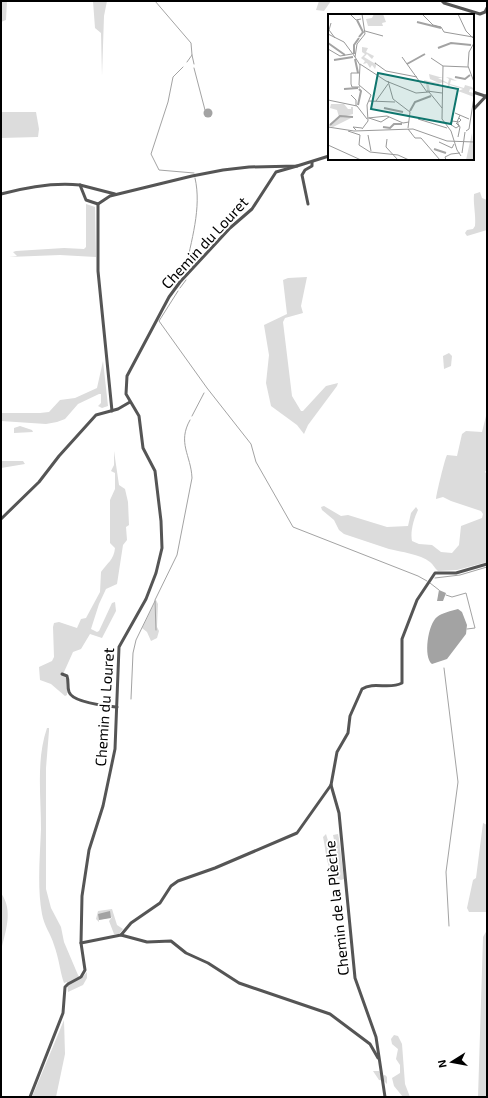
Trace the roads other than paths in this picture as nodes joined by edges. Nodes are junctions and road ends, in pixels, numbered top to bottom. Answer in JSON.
{"nodes":[{"id":1,"x":442,"y":1,"type":"edge"},
{"id":2,"x":487,"y":8,"type":"edge"},
{"id":3,"x":474,"y":92,"type":"edge"},
{"id":4,"x":486,"y":95,"type":"edge"},
{"id":5,"x":474,"y":109,"type":"edge"},
{"id":6,"x":328,"y":156,"type":"edge"},
{"id":7,"x":312,"y":162,"type":"dead end"},
{"id":8,"x":297,"y":166,"type":"junction"},
{"id":9,"x":80,"y":185,"type":"junction"},
{"id":10,"x":1,"y":194,"type":"edge"},
{"id":11,"x":116,"y":194,"type":"junction"},
{"id":12,"x":98,"y":204,"type":"junction"},
{"id":13,"x":308,"y":204,"type":"dead end"},
{"id":14,"x":130,"y":402,"type":"junction"},
{"id":15,"x":112,"y":411,"type":"junction"},
{"id":16,"x":1,"y":519,"type":"edge"},
{"id":17,"x":487,"y":564,"type":"edge"},
{"id":18,"x":62,"y":674,"type":"dead end"},
{"id":19,"x":117,"y":707,"type":"junction"},
{"id":20,"x":331,"y":785,"type":"junction"},
{"id":21,"x":121,"y":935,"type":"junction"},
{"id":22,"x":82,"y":943,"type":"junction"},
{"id":23,"x":380,"y":1063,"type":"junction"},
{"id":24,"x":30,"y":1097,"type":"edge"},
{"id":25,"x":385,"y":1097,"type":"edge"}],
"edges":[{"from":1,"to":2,"type":"street"},
{"from":3,"to":4,"type":"street"},
{"from":4,"to":5,"type":"street"},
{"from":6,"to":8,"type":"street","name":"Chemin du Louret"},
{"from":7,"to":13,"type":"street"},
{"from":8,"to":11,"type":"street"},
{"from":8,"to":14,"type":"street","name":"Chemin du Louret"},
{"from":9,"to":10,"type":"street"},
{"from":9,"to":11,"type":"street"},
{"from":9,"to":12,"type":"street"},
{"from":11,"to":12,"type":"street"},
{"from":12,"to":15,"type":"street"},
{"from":14,"to":15,"type":"street"},
{"from":14,"to":19,"type":"street","name":"Chemin du Louret"},
{"from":15,"to":16,"type":"street"},
{"from":17,"to":20,"type":"street"},
{"from":18,"to":19,"type":"street"},
{"from":19,"to":22,"type":"street","name":"Chemin du Louret"},
{"from":20,"to":21,"type":"street"},
{"from":20,"to":23,"type":"street","name":"Chemin de la Plèche"},
{"from":21,"to":22,"type":"street"},
{"from":21,"to":23,"type":"street"},
{"from":22,"to":24,"type":"street","name":"Chemin du Louret"},
{"from":23,"to":25,"type":"street","name":"Chemin de la Plèche"}]}
